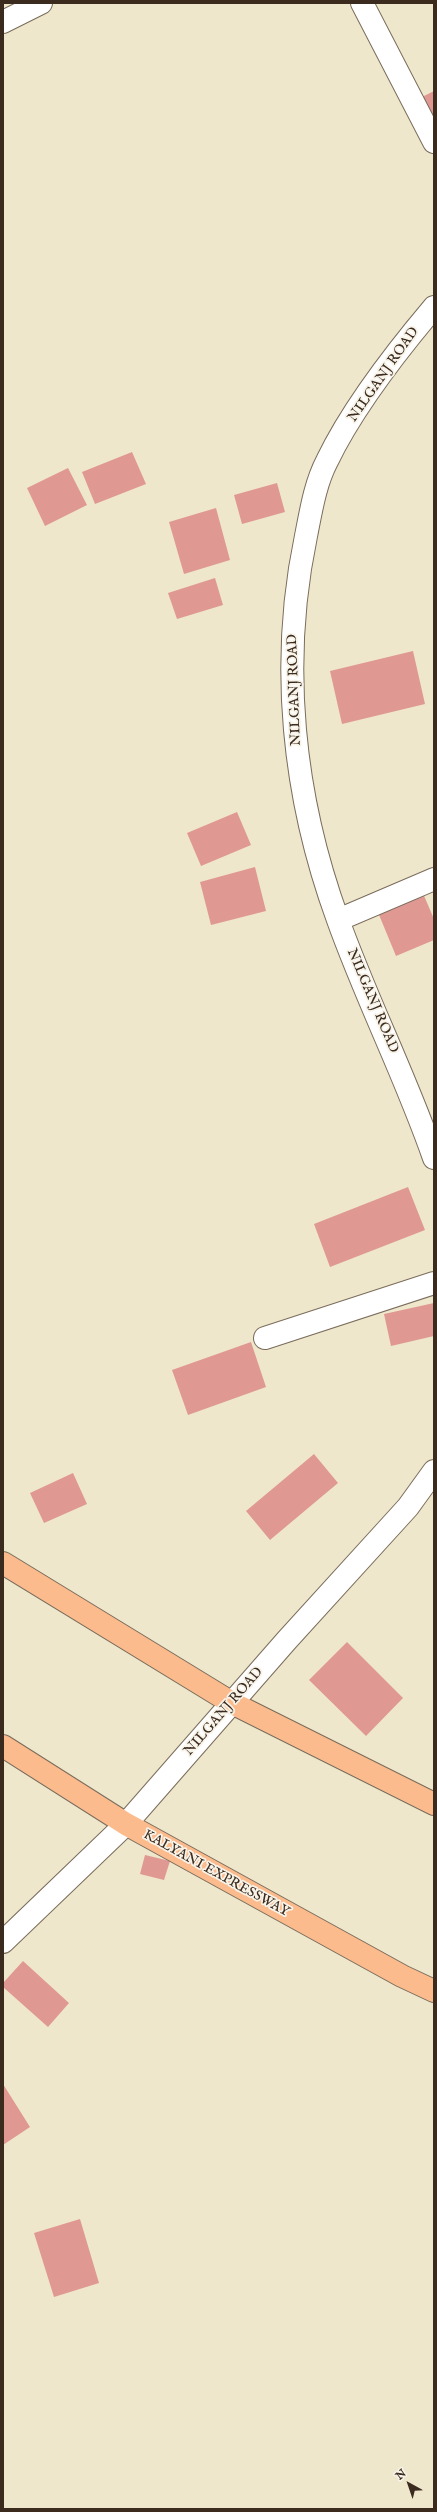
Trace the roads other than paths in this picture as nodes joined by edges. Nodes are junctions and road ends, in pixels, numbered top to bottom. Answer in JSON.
{"nodes":[{"id":1,"x":362,"y":3,"type":"edge"},
{"id":2,"x":31,"y":5,"type":"edge"},
{"id":3,"x":3,"y":22,"type":"edge"},
{"id":4,"x":434,"y":142,"type":"edge"},
{"id":5,"x":434,"y":307,"type":"edge"},
{"id":6,"x":434,"y":879,"type":"edge"},
{"id":7,"x":338,"y":920,"type":"junction"},
{"id":8,"x":434,"y":1158,"type":"edge"},
{"id":9,"x":434,"y":1283,"type":"edge"},
{"id":10,"x":265,"y":1338,"type":"dead end"},
{"id":11,"x":434,"y":1471,"type":"edge"},
{"id":12,"x":3,"y":1563,"type":"edge"},
{"id":13,"x":232,"y":1703,"type":"junction"},
{"id":14,"x":3,"y":1746,"type":"edge"},
{"id":15,"x":434,"y":1804,"type":"edge"},
{"id":16,"x":126,"y":1824,"type":"junction"},
{"id":17,"x":3,"y":1942,"type":"edge"},
{"id":18,"x":434,"y":1991,"type":"edge"}],
"edges":[{"from":1,"to":4,"type":"street"},
{"from":2,"to":3,"type":"street"},
{"from":5,"to":7,"type":"street","name":"NILGANJ ROAD"},
{"from":6,"to":7,"type":"street"},
{"from":7,"to":8,"type":"street","name":"NILGANJ ROAD"},
{"from":9,"to":10,"type":"street"},
{"from":11,"to":13,"type":"street","name":"NILGANJ ROAD"},
{"from":12,"to":13,"type":"highway"},
{"from":13,"to":15,"type":"highway"},
{"from":13,"to":16,"type":"street","name":"NILGANJ ROAD"},
{"from":14,"to":16,"type":"highway","name":"KALYANI EXPRESSWAY"},
{"from":16,"to":17,"type":"street","name":"NILGANJ ROAD"},
{"from":16,"to":18,"type":"highway","name":"KALYANI EXPRESSWAY"}]}
